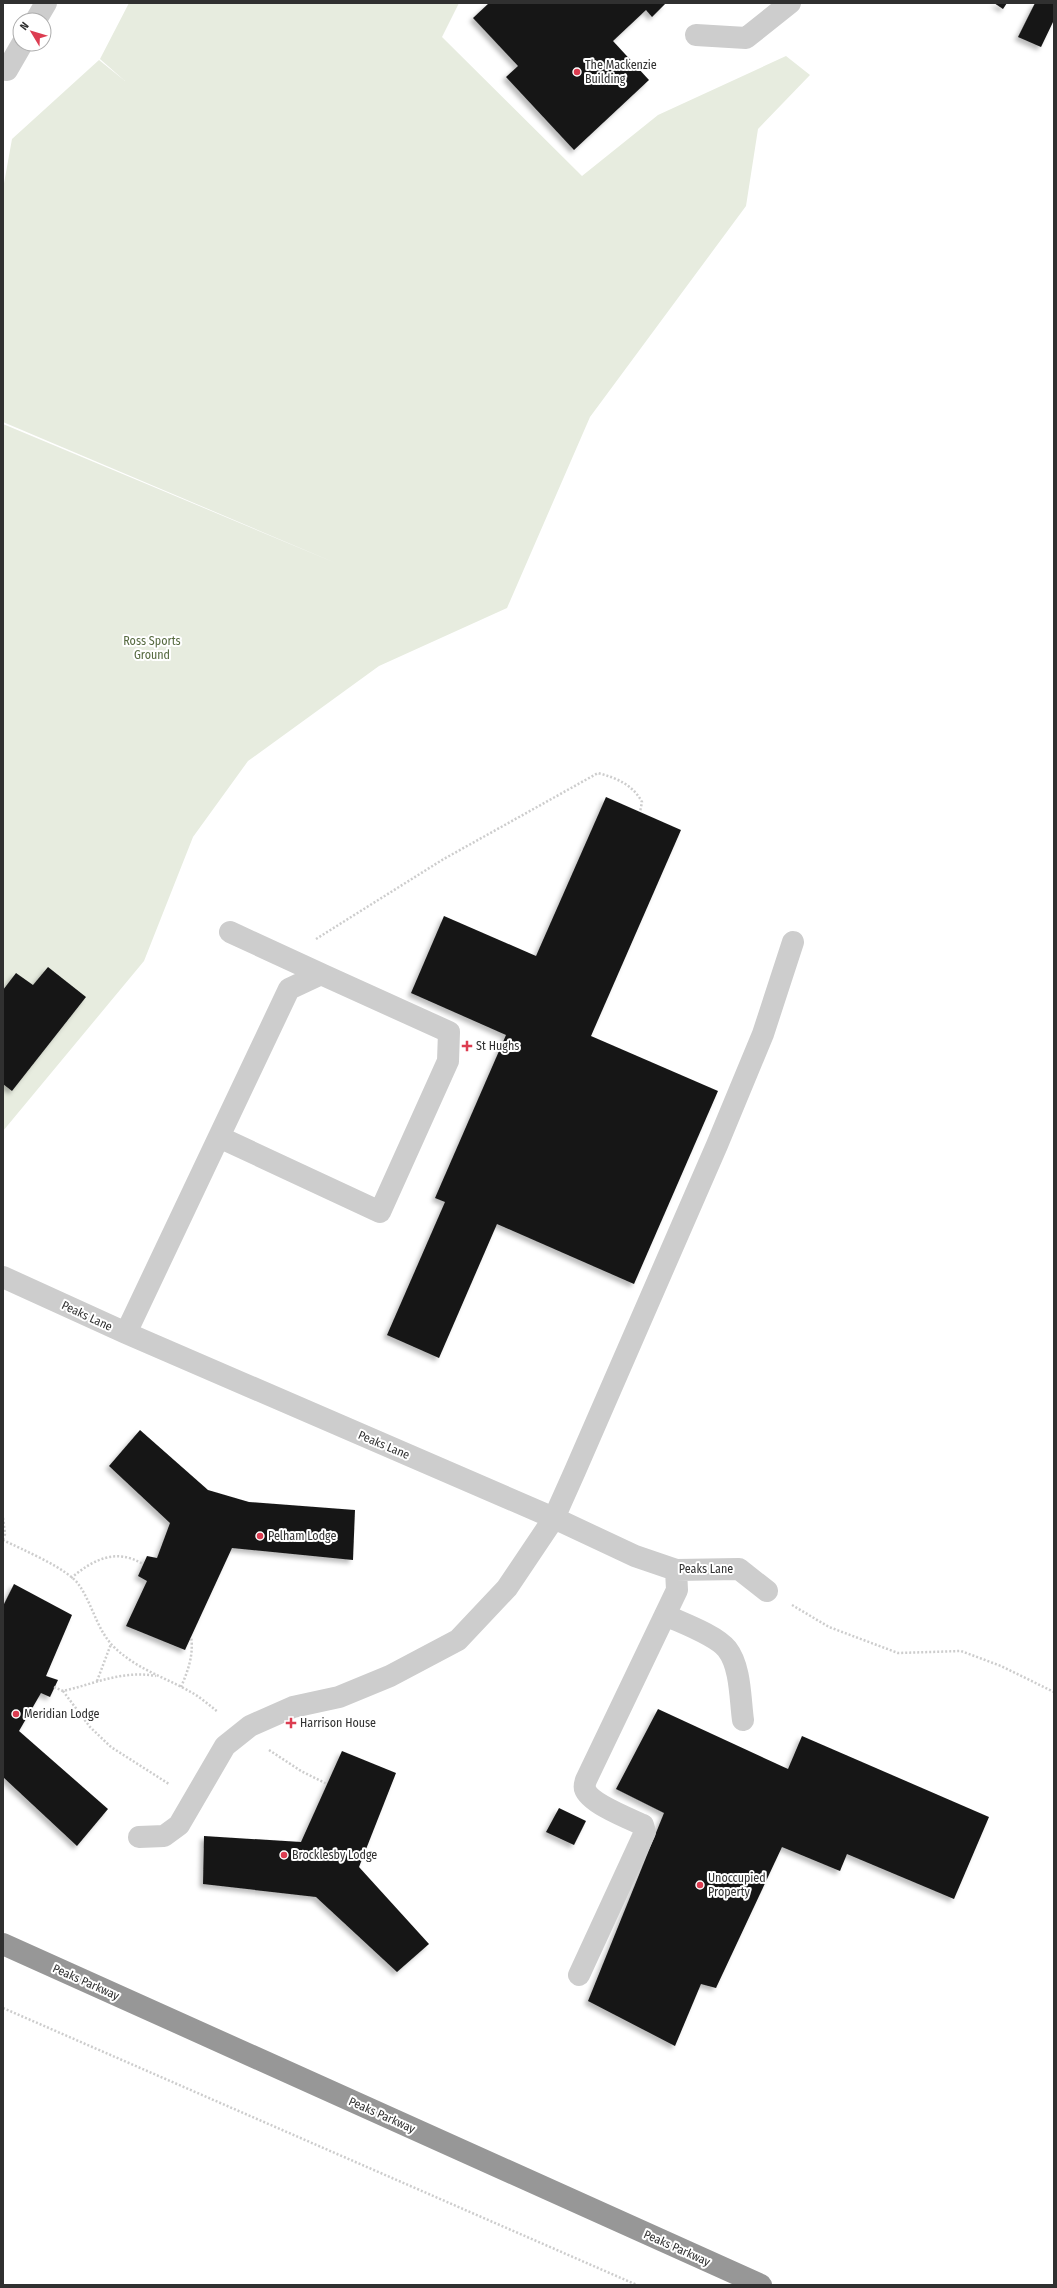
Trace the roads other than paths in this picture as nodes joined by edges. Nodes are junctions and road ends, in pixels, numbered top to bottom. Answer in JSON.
{"nodes":[{"id":1,"x":46,"y":3,"type":"edge"},
{"id":2,"x":790,"y":3,"type":"edge"},
{"id":3,"x":41,"y":12,"type":"edge"},
{"id":4,"x":696,"y":35,"type":"dead end"},
{"id":5,"x":17,"y":52,"type":"edge"},
{"id":6,"x":7,"y":70,"type":"dead end"},
{"id":7,"x":230,"y":932,"type":"dead end"},
{"id":8,"x":793,"y":942,"type":"dead end"},
{"id":9,"x":321,"y":974,"type":"junction"},
{"id":10,"x":219,"y":1137,"type":"junction"},
{"id":11,"x":3,"y":1277,"type":"edge"},
{"id":12,"x":126,"y":1334,"type":"junction"},
{"id":13,"x":554,"y":1518,"type":"junction"},
{"id":14,"x":676,"y":1570,"type":"junction"},
{"id":15,"x":767,"y":1591,"type":"road end"},
{"id":16,"x":665,"y":1615,"type":"junction"},
{"id":17,"x":743,"y":1720,"type":"dead end"},
{"id":18,"x":139,"y":1838,"type":"dead end"},
{"id":19,"x":3,"y":1944,"type":"edge"},
{"id":20,"x":579,"y":1975,"type":"dead end"},
{"id":21,"x":761,"y":2285,"type":"edge"}],
"edges":[{"from":1,"to":3,"type":"street"},
{"from":2,"to":4,"type":"street"},
{"from":5,"to":6,"type":"street"},
{"from":7,"to":9,"type":"street"},
{"from":8,"to":13,"type":"street"},
{"from":9,"to":10,"type":"street"},
{"from":9,"to":10,"type":"street"},
{"from":10,"to":12,"type":"street"},
{"from":11,"to":12,"type":"street","name":"Peaks Lane"},
{"from":12,"to":13,"type":"street","name":"Peaks Lane"},
{"from":13,"to":14,"type":"street","name":"Peaks Lane"},
{"from":13,"to":18,"type":"street"},
{"from":14,"to":15,"type":"street","name":"Peaks Lane"},
{"from":14,"to":16,"type":"street"},
{"from":16,"to":17,"type":"street"},
{"from":16,"to":20,"type":"street"},
{"from":19,"to":21,"type":"highway","name":"Peaks Parkway"}]}
